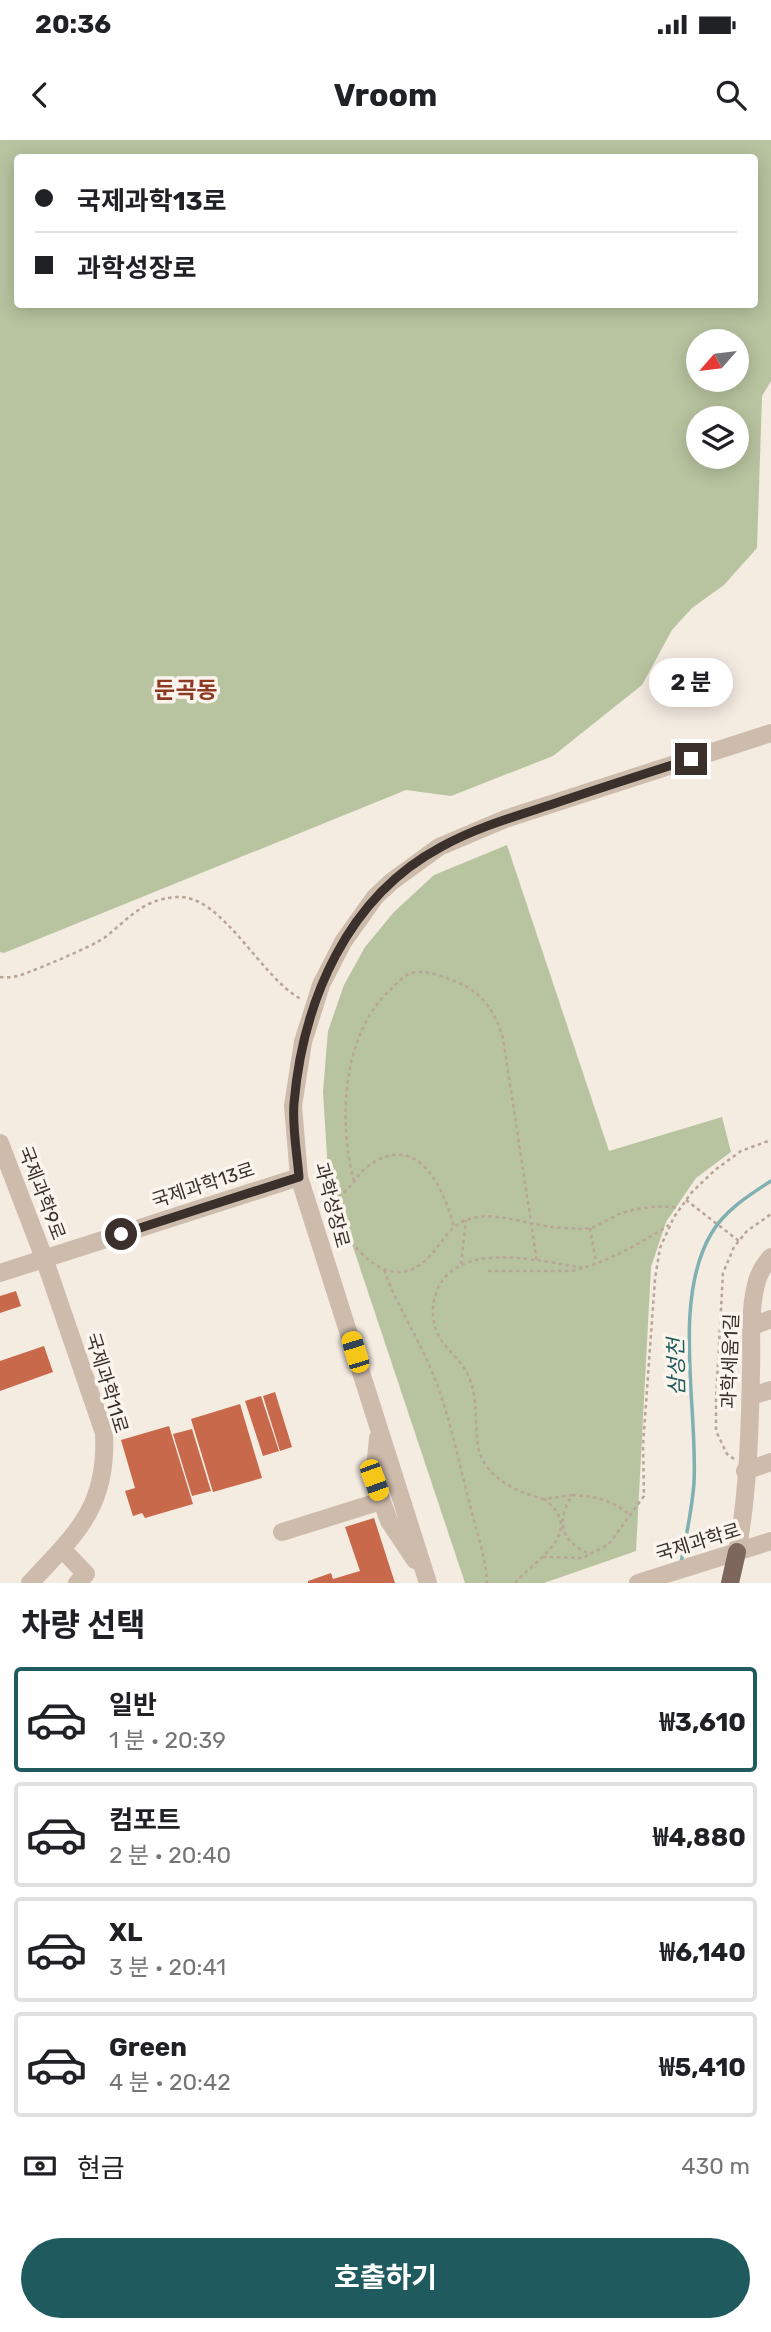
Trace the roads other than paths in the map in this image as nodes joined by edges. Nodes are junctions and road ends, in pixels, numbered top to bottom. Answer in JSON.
{"nodes":[{"id":1,"x":771,"y":733,"type":"edge"},
{"id":2,"x":0,"y":1143,"type":"edge"},
{"id":3,"x":299,"y":1177,"type":"junction"},
{"id":4,"x":771,"y":1257,"type":"edge"},
{"id":5,"x":44,"y":1258,"type":"junction"},
{"id":6,"x":0,"y":1273,"type":"edge"},
{"id":7,"x":771,"y":1320,"type":"edge"},
{"id":8,"x":753,"y":1326,"type":"junction"},
{"id":9,"x":771,"y":1390,"type":"edge"},
{"id":10,"x":751,"y":1396,"type":"junction"},
{"id":11,"x":379,"y":1427,"type":"junction"},
{"id":12,"x":771,"y":1462,"type":"edge"},
{"id":13,"x":745,"y":1469,"type":"junction"},
{"id":14,"x":381,"y":1500,"type":"junction"},
{"id":15,"x":282,"y":1532,"type":"dead end"},
{"id":16,"x":771,"y":1541,"type":"edge"},
{"id":17,"x":62,"y":1549,"type":"junction"},
{"id":18,"x":737,"y":1552,"type":"junction"},
{"id":19,"x":427,"y":1579,"type":"edge"},
{"id":20,"x":30,"y":1583,"type":"edge"},
{"id":21,"x":77,"y":1583,"type":"edge"},
{"id":22,"x":638,"y":1583,"type":"edge"},
{"id":23,"x":730,"y":1583,"type":"edge"}],
"edges":[{"from":1,"to":3,"type":"street","name":"과학성장로"},
{"from":2,"to":5,"type":"street","name":"국제과학9로"},
{"from":3,"to":5,"type":"street","name":"국제과학13로"},
{"from":3,"to":11,"type":"street","name":"과학성장로"},
{"from":4,"to":8,"type":"street","name":"과학세움1길"},
{"from":5,"to":6,"type":"street","name":"국제과학13로"},
{"from":5,"to":17,"type":"street","name":"국제과학11로"},
{"from":7,"to":8,"type":"street"},
{"from":8,"to":10,"type":"street","name":"과학세움1길"},
{"from":9,"to":10,"type":"street"},
{"from":10,"to":13,"type":"street","name":"과학세움1길"},
{"from":11,"to":14,"type":"street"},
{"from":11,"to":19,"type":"street","name":"과학성장로"},
{"from":12,"to":13,"type":"street"},
{"from":13,"to":18,"type":"street","name":"과학세움1길"},
{"from":14,"to":15,"type":"street"},
{"from":14,"to":19,"type":"street"},
{"from":16,"to":18,"type":"street","name":"국제과학로"},
{"from":17,"to":20,"type":"street","name":"국제과학11로"},
{"from":17,"to":21,"type":"street"},
{"from":18,"to":22,"type":"street","name":"국제과학로"},
{"from":18,"to":23,"type":"main road"}]}
